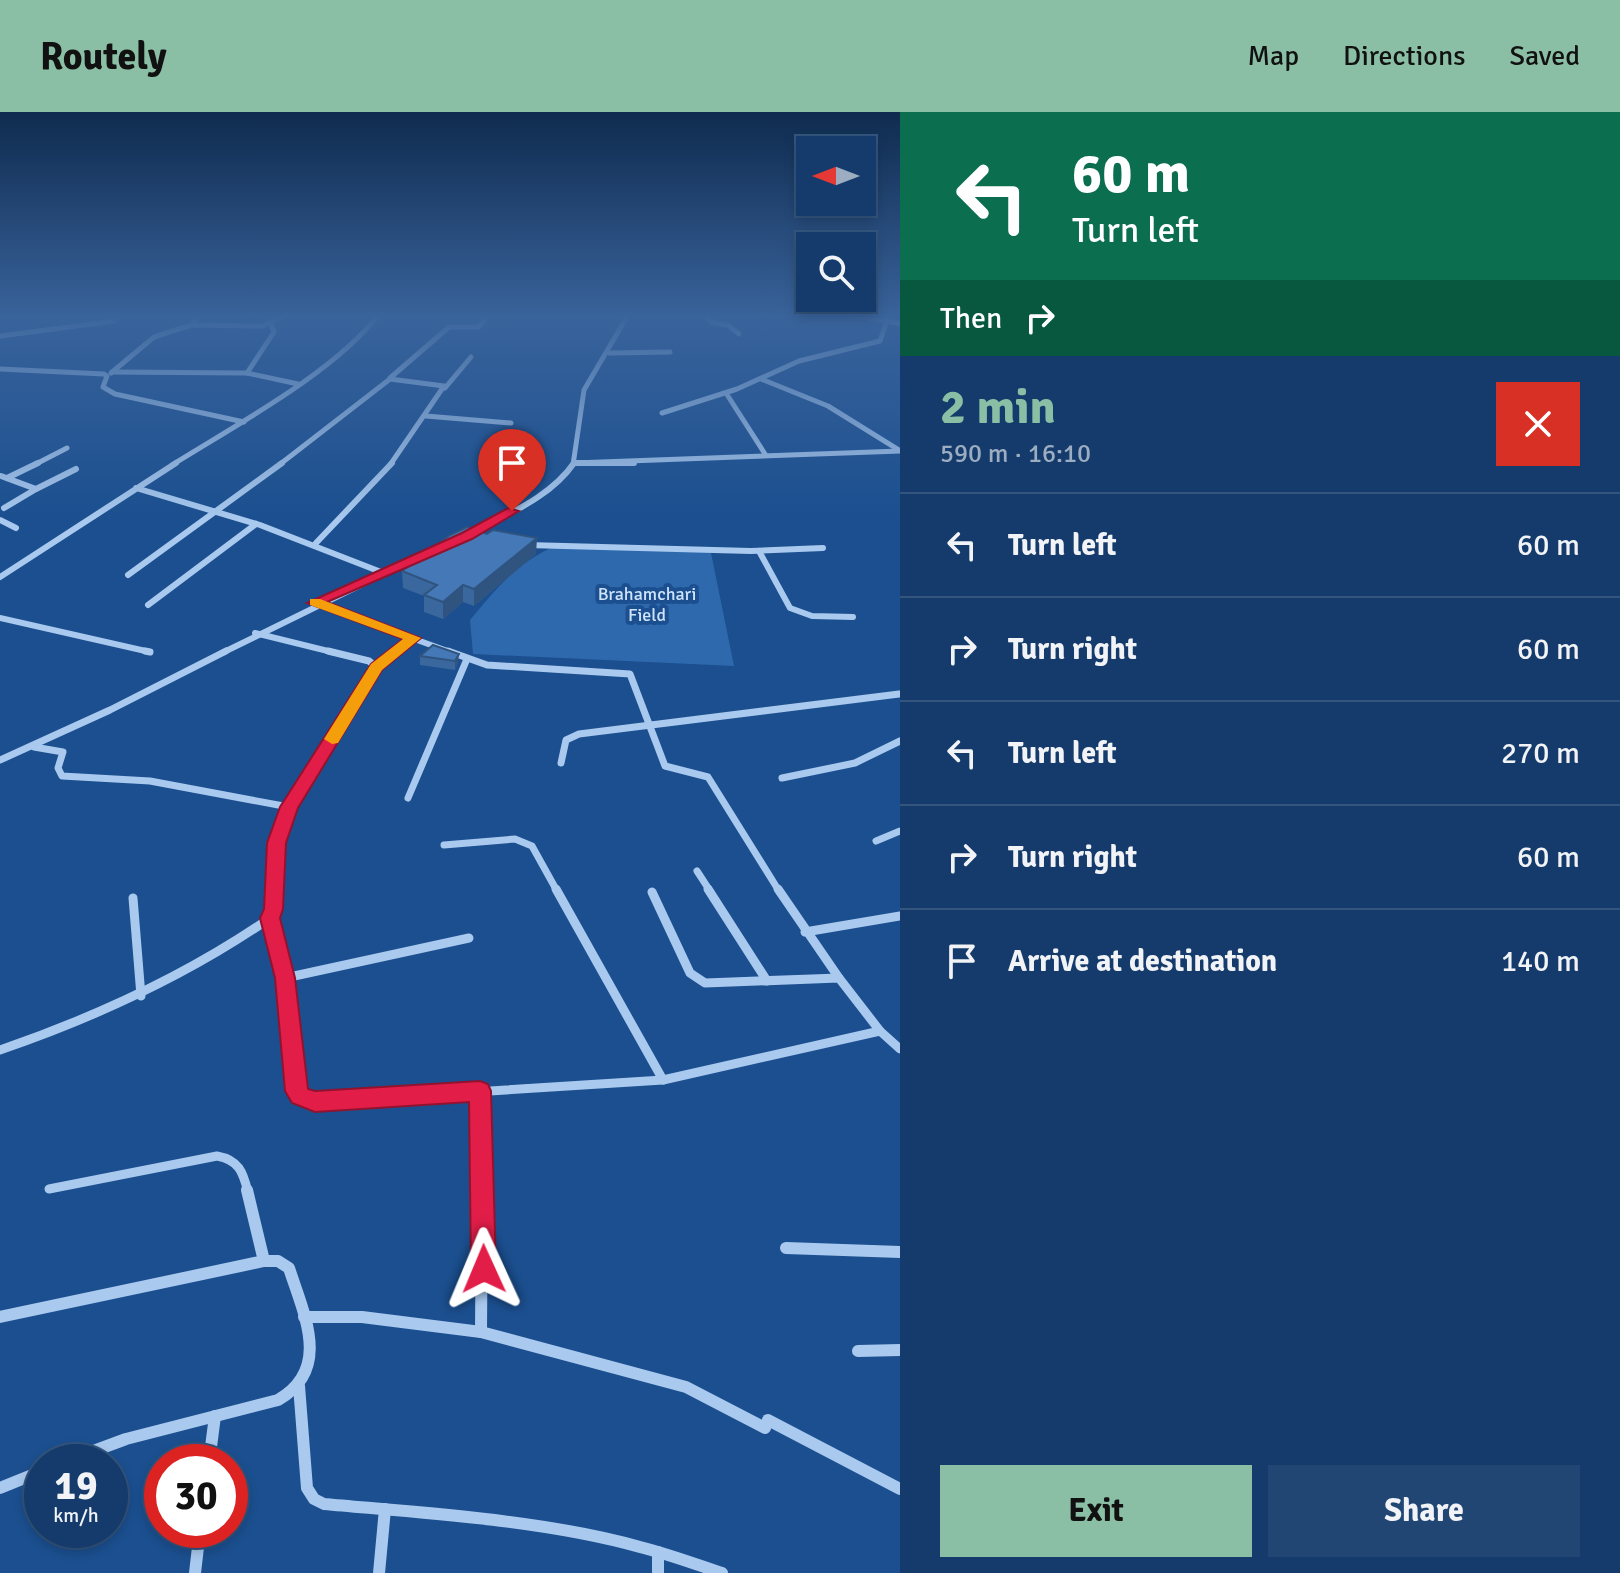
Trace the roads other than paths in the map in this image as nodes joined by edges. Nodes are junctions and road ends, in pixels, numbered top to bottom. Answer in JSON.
{"nodes":[{"id":1,"x":105,"y":383,"type":"edge"},
{"id":2,"x":294,"y":383,"type":"edge"},
{"id":3,"x":385,"y":383,"type":"edge"},
{"id":4,"x":416,"y":383,"type":"edge"},
{"id":5,"x":449,"y":383,"type":"edge"},
{"id":6,"x":589,"y":383,"type":"edge"},
{"id":7,"x":751,"y":383,"type":"edge"},
{"id":8,"x":771,"y":383,"type":"edge"},
{"id":9,"x":298,"y":384,"type":"joint"},
{"id":10,"x":445,"y":388,"type":"junction"},
{"id":11,"x":726,"y":393,"type":"junction"},
{"id":12,"x":662,"y":413,"type":"dead end"},
{"id":13,"x":426,"y":416,"type":"junction"},
{"id":14,"x":244,"y":422,"type":"junction"},
{"id":15,"x":511,"y":423,"type":"dead end"},
{"id":16,"x":67,"y":448,"type":"dead end"},
{"id":17,"x":900,"y":451,"type":"edge"},
{"id":18,"x":765,"y":454,"type":"dead end"},
{"id":19,"x":574,"y":463,"type":"junction"},
{"id":20,"x":76,"y":469,"type":"dead end"},
{"id":21,"x":2,"y":477,"type":"edge"},
{"id":22,"x":136,"y":488,"type":"junction"},
{"id":23,"x":36,"y":489,"type":"junction"},
{"id":24,"x":1,"y":509,"type":"edge"},
{"id":25,"x":221,"y":510,"type":"junction"},
{"id":26,"x":0,"y":520,"type":"edge"},
{"id":27,"x":256,"y":524,"type":"junction"},
{"id":28,"x":16,"y":528,"type":"dead end"},
{"id":29,"x":482,"y":540,"type":"edge"},
{"id":30,"x":316,"y":543,"type":"junction"},
{"id":31,"x":515,"y":544,"type":"edge"},
{"id":32,"x":438,"y":548,"type":"edge"},
{"id":33,"x":823,"y":548,"type":"dead end"},
{"id":34,"x":759,"y":551,"type":"junction"},
{"id":35,"x":381,"y":572,"type":"junction"},
{"id":36,"x":128,"y":575,"type":"dead end"},
{"id":37,"x":0,"y":577,"type":"edge"},
{"id":38,"x":314,"y":603,"type":"junction"},
{"id":39,"x":148,"y":605,"type":"dead end"},
{"id":40,"x":853,"y":617,"type":"dead end"},
{"id":41,"x":0,"y":618,"type":"edge"},
{"id":42,"x":255,"y":633,"type":"junction"},
{"id":43,"x":414,"y":638,"type":"junction"},
{"id":44,"x":150,"y":652,"type":"dead end"},
{"id":45,"x":467,"y":659,"type":"junction"},
{"id":46,"x":376,"y":667,"type":"junction"},
{"id":47,"x":899,"y":694,"type":"edge"},
{"id":48,"x":647,"y":726,"type":"junction"},
{"id":49,"x":900,"y":741,"type":"edge"},
{"id":50,"x":33,"y":747,"type":"junction"},
{"id":51,"x":0,"y":760,"type":"edge"},
{"id":52,"x":561,"y":763,"type":"dead end"},
{"id":53,"x":782,"y":778,"type":"dead end"},
{"id":54,"x":408,"y":798,"type":"dead end"},
{"id":55,"x":289,"y":807,"type":"junction"},
{"id":56,"x":900,"y":831,"type":"edge"},
{"id":57,"x":876,"y":841,"type":"dead end"},
{"id":58,"x":444,"y":845,"type":"dead end"},
{"id":59,"x":697,"y":871,"type":"dead end"},
{"id":60,"x":652,"y":892,"type":"dead end"},
{"id":61,"x":133,"y":898,"type":"dead end"},
{"id":62,"x":900,"y":916,"type":"edge"},
{"id":63,"x":270,"y":918,"type":"junction"},
{"id":64,"x":805,"y":932,"type":"junction"},
{"id":65,"x":469,"y":938,"type":"dead end"},
{"id":66,"x":285,"y":978,"type":"junction"},
{"id":67,"x":839,"y":978,"type":"junction"},
{"id":68,"x":767,"y":981,"type":"junction"},
{"id":69,"x":141,"y":996,"type":"junction"},
{"id":70,"x":880,"y":1031,"type":"junction"},
{"id":71,"x":900,"y":1049,"type":"edge"},
{"id":72,"x":0,"y":1050,"type":"edge"},
{"id":73,"x":663,"y":1080,"type":"junction"},
{"id":74,"x":480,"y":1091,"type":"junction"},
{"id":75,"x":49,"y":1189,"type":"dead end"},
{"id":76,"x":786,"y":1248,"type":"dead end"},
{"id":77,"x":900,"y":1252,"type":"edge"},
{"id":78,"x":264,"y":1261,"type":"junction"},
{"id":79,"x":0,"y":1317,"type":"edge"},
{"id":80,"x":304,"y":1317,"type":"junction"},
{"id":81,"x":481,"y":1332,"type":"junction"},
{"id":82,"x":900,"y":1350,"type":"edge"},
{"id":83,"x":858,"y":1351,"type":"dead end"},
{"id":84,"x":299,"y":1386,"type":"junction"},
{"id":85,"x":215,"y":1416,"type":"junction"},
{"id":86,"x":113,"y":1444,"type":"edge"},
{"id":87,"x":211,"y":1444,"type":"edge"},
{"id":88,"x":24,"y":1478,"type":"edge"},
{"id":89,"x":0,"y":1488,"type":"edge"},
{"id":90,"x":900,"y":1489,"type":"edge"},
{"id":91,"x":385,"y":1509,"type":"junction"},
{"id":92,"x":198,"y":1548,"type":"edge"},
{"id":93,"x":658,"y":1552,"type":"junction"},
{"id":94,"x":195,"y":1573,"type":"edge"},
{"id":95,"x":379,"y":1573,"type":"edge"},
{"id":96,"x":658,"y":1573,"type":"edge"},
{"id":97,"x":722,"y":1573,"type":"edge"}],
"edges":[{"from":1,"to":14,"type":"street"},
{"from":2,"to":9,"type":"street"},
{"from":3,"to":25,"type":"street"},
{"from":4,"to":10,"type":"street"},
{"from":5,"to":10,"type":"street"},
{"from":6,"to":19,"type":"street"},
{"from":7,"to":11,"type":"street"},
{"from":8,"to":17,"type":"street"},
{"from":9,"to":14,"type":"street"},
{"from":10,"to":13,"type":"street"},
{"from":11,"to":12,"type":"street"},
{"from":11,"to":18,"type":"street"},
{"from":13,"to":15,"type":"street"},
{"from":13,"to":30,"type":"street"},
{"from":14,"to":22,"type":"street"},
{"from":16,"to":21,"type":"street"},
{"from":17,"to":19,"type":"street"},
{"from":19,"to":29,"type":"street"},
{"from":20,"to":23,"type":"street"},
{"from":21,"to":23,"type":"street"},
{"from":22,"to":25,"type":"street"},
{"from":22,"to":37,"type":"street"},
{"from":23,"to":24,"type":"street"},
{"from":25,"to":27,"type":"street"},
{"from":25,"to":36,"type":"street"},
{"from":26,"to":28,"type":"street"},
{"from":27,"to":30,"type":"street"},
{"from":27,"to":39,"type":"street"},
{"from":30,"to":35,"type":"street"},
{"from":31,"to":34,"type":"street"},
{"from":32,"to":35,"type":"street"},
{"from":33,"to":34,"type":"street"},
{"from":34,"to":40,"type":"street"},
{"from":35,"to":38,"type":"street"},
{"from":38,"to":42,"type":"street"},
{"from":38,"to":43,"type":"street"},
{"from":41,"to":44,"type":"street"},
{"from":42,"to":46,"type":"street"},
{"from":42,"to":50,"type":"street"},
{"from":43,"to":45,"type":"street"},
{"from":43,"to":46,"type":"street"},
{"from":45,"to":48,"type":"street"},
{"from":45,"to":54,"type":"street"},
{"from":46,"to":55,"type":"street"},
{"from":47,"to":48,"type":"street"},
{"from":48,"to":52,"type":"street"},
{"from":48,"to":64,"type":"street"},
{"from":49,"to":53,"type":"street"},
{"from":50,"to":51,"type":"street"},
{"from":50,"to":55,"type":"street"},
{"from":55,"to":63,"type":"street"},
{"from":56,"to":57,"type":"street"},
{"from":58,"to":73,"type":"street"},
{"from":59,"to":68,"type":"street"},
{"from":60,"to":68,"type":"street"},
{"from":61,"to":69,"type":"street"},
{"from":62,"to":64,"type":"street"},
{"from":63,"to":66,"type":"street"},
{"from":63,"to":69,"type":"street"},
{"from":64,"to":67,"type":"street"},
{"from":65,"to":66,"type":"street"},
{"from":66,"to":74,"type":"street"},
{"from":67,"to":68,"type":"street"},
{"from":67,"to":70,"type":"street"},
{"from":69,"to":72,"type":"street"},
{"from":70,"to":71,"type":"street"},
{"from":70,"to":73,"type":"street"},
{"from":73,"to":74,"type":"street"},
{"from":74,"to":81,"type":"street"},
{"from":75,"to":78,"type":"street"},
{"from":76,"to":77,"type":"street"},
{"from":78,"to":79,"type":"street"},
{"from":78,"to":80,"type":"street"},
{"from":80,"to":81,"type":"street"},
{"from":80,"to":84,"type":"street"},
{"from":81,"to":90,"type":"street"},
{"from":82,"to":83,"type":"street"},
{"from":84,"to":85,"type":"street"},
{"from":84,"to":91,"type":"street"},
{"from":85,"to":86,"type":"street"},
{"from":85,"to":87,"type":"street"},
{"from":88,"to":89,"type":"street"},
{"from":91,"to":93,"type":"street"},
{"from":91,"to":95,"type":"street"},
{"from":92,"to":94,"type":"street"},
{"from":93,"to":96,"type":"street"},
{"from":93,"to":97,"type":"street"}]}
